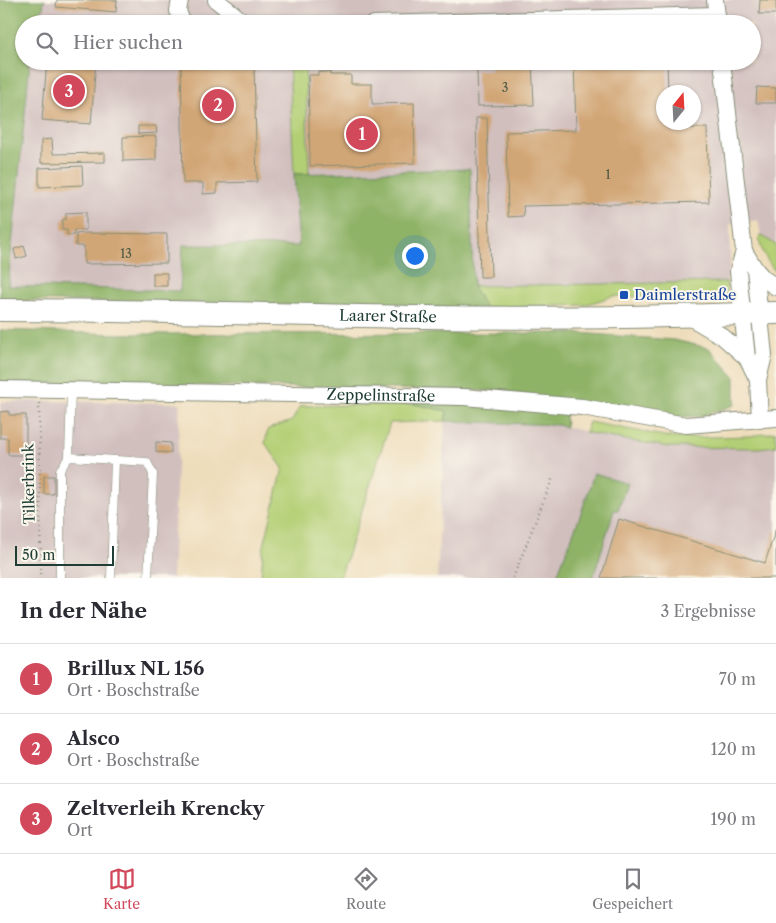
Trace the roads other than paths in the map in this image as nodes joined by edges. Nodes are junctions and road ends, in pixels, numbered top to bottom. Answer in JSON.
{"nodes":[{"id":1,"x":180,"y":0,"type":"edge"},
{"id":2,"x":216,"y":0,"type":"edge"},
{"id":3,"x":716,"y":13,"type":"edge"},
{"id":4,"x":180,"y":15,"type":"edge"},
{"id":5,"x":235,"y":15,"type":"edge"},
{"id":6,"x":654,"y":15,"type":"edge"},
{"id":7,"x":723,"y":70,"type":"edge"},
{"id":8,"x":744,"y":250,"type":"junction"},
{"id":9,"x":755,"y":269,"type":"junction"},
{"id":10,"x":776,"y":287,"type":"edge"},
{"id":11,"x":0,"y":310,"type":"edge"},
{"id":12,"x":759,"y":313,"type":"edge"},
{"id":13,"x":686,"y":315,"type":"junction"},
{"id":14,"x":747,"y":358,"type":"junction"},
{"id":15,"x":758,"y":380,"type":"junction"},
{"id":16,"x":0,"y":389,"type":"edge"},
{"id":17,"x":71,"y":390,"type":"junction"},
{"id":18,"x":768,"y":419,"type":"edge"},
{"id":19,"x":69,"y":456,"type":"junction"},
{"id":20,"x":115,"y":460,"type":"junction"},
{"id":21,"x":60,"y":578,"type":"edge"},
{"id":22,"x":111,"y":578,"type":"edge"},
{"id":23,"x":148,"y":578,"type":"edge"}],
"edges":[{"from":1,"to":4,"type":"street"},
{"from":2,"to":5,"type":"street"},
{"from":3,"to":6,"type":"street"},
{"from":7,"to":8,"type":"street"},
{"from":8,"to":9,"type":"street"},
{"from":8,"to":12,"type":"street"},
{"from":9,"to":10,"type":"street"},
{"from":9,"to":12,"type":"street"},
{"from":11,"to":13,"type":"main road","name":"Laarer Straße"},
{"from":12,"to":13,"type":"main road","name":"Laarer Straße"},
{"from":12,"to":14,"type":"street","name":"Zeppelinstraße"},
{"from":12,"to":15,"type":"street","name":"Zeppelinstraße"},
{"from":13,"to":14,"type":"street","name":"Zeppelinstraße"},
{"from":14,"to":15,"type":"street","name":"Zeppelinstraße"},
{"from":15,"to":18,"type":"street","name":"Zeppelinstraße"},
{"from":16,"to":17,"type":"street","name":"Zeppelinstraße"},
{"from":17,"to":18,"type":"street","name":"Zeppelinstraße"},
{"from":17,"to":19,"type":"lane"},
{"from":19,"to":20,"type":"lane"},
{"from":19,"to":21,"type":"lane"},
{"from":20,"to":22,"type":"lane"},
{"from":20,"to":23,"type":"lane"}]}
